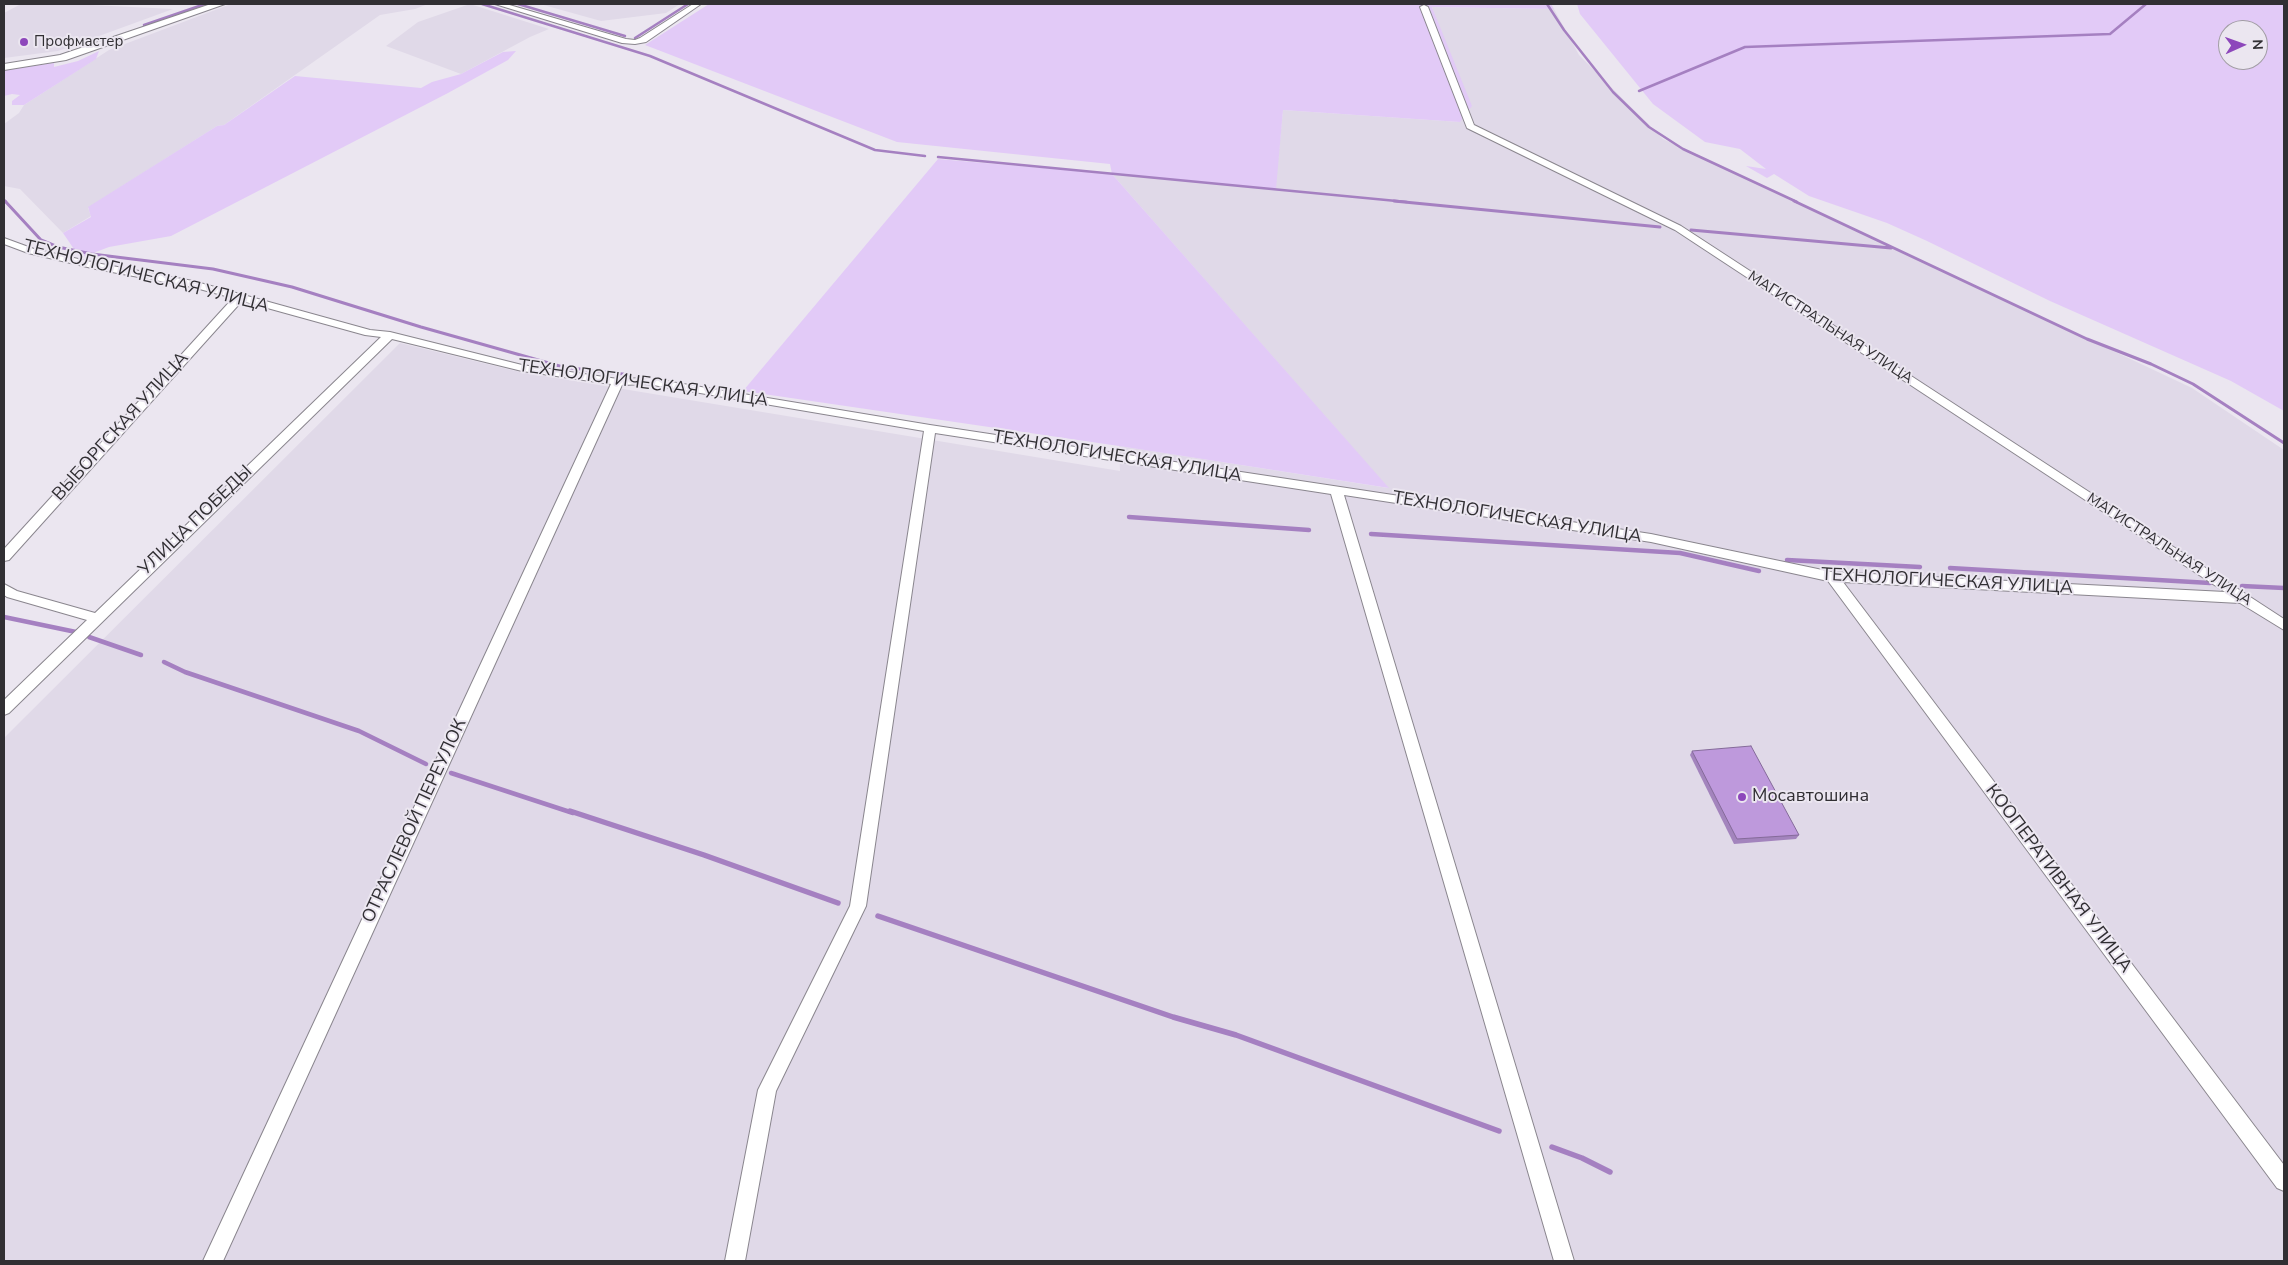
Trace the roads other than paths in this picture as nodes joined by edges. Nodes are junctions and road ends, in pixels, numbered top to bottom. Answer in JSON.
{"nodes":[{"id":1,"x":220,"y":4,"type":"edge"},
{"id":2,"x":499,"y":4,"type":"edge"},
{"id":3,"x":697,"y":4,"type":"edge"},
{"id":4,"x":1424,"y":6,"type":"dead end"},
{"id":5,"x":4,"y":67,"type":"edge"},
{"id":6,"x":4,"y":241,"type":"edge"},
{"id":7,"x":239,"y":298,"type":"junction"},
{"id":8,"x":390,"y":335,"type":"junction"},
{"id":9,"x":618,"y":382,"type":"junction"},
{"id":10,"x":930,"y":429,"type":"junction"},
{"id":11,"x":1336,"y":490,"type":"junction"},
{"id":12,"x":4,"y":557,"type":"edge"},
{"id":13,"x":1832,"y":577,"type":"junction"},
{"id":14,"x":4,"y":589,"type":"edge"},
{"id":15,"x":2242,"y":598,"type":"junction"},
{"id":16,"x":97,"y":618,"type":"junction"},
{"id":17,"x":2284,"y":625,"type":"edge"},
{"id":18,"x":4,"y":709,"type":"edge"},
{"id":19,"x":2284,"y":1181,"type":"edge"},
{"id":20,"x":213,"y":1261,"type":"edge"},
{"id":21,"x":735,"y":1261,"type":"edge"},
{"id":22,"x":1564,"y":1261,"type":"edge"}],
"edges":[{"from":1,"to":5,"type":"main road"},
{"from":2,"to":3,"type":"street"},
{"from":4,"to":15,"type":"street","name":"МАГИСТРАЛЬНАЯ УЛИЦА"},
{"from":6,"to":7,"type":"street","name":"ТЕХНОЛОГИЧЕСКАЯ УЛИЦА"},
{"from":7,"to":8,"type":"street","name":"ТЕХНОЛОГИЧЕСКАЯ УЛИЦА"},
{"from":7,"to":12,"type":"street","name":"ВЫБОРГСКАЯ УЛИЦА"},
{"from":8,"to":9,"type":"street","name":"ТЕХНОЛОГИЧЕСКАЯ УЛИЦА"},
{"from":8,"to":16,"type":"street","name":"УЛИЦА ПОБЕДЫ"},
{"from":9,"to":10,"type":"street","name":"ТЕХНОЛОГИЧЕСКАЯ УЛИЦА"},
{"from":9,"to":20,"type":"street","name":"ОТРАСЛЕВОЙ ПЕРЕУЛОК"},
{"from":10,"to":11,"type":"street","name":"ТЕХНОЛОГИЧЕСКАЯ УЛИЦА"},
{"from":10,"to":21,"type":"street"},
{"from":11,"to":13,"type":"street","name":"ТЕХНОЛОГИЧЕСКАЯ УЛИЦА"},
{"from":11,"to":22,"type":"street"},
{"from":13,"to":15,"type":"street","name":"ТЕХНОЛОГИЧЕСКАЯ УЛИЦА"},
{"from":13,"to":19,"type":"street","name":"КООПЕРАТИВНАЯ УЛИЦА"},
{"from":14,"to":16,"type":"street"},
{"from":15,"to":17,"type":"street","name":"МАГИСТРАЛЬНАЯ УЛИЦА"},
{"from":16,"to":18,"type":"street","name":"УЛИЦА ПОБЕДЫ"}]}
